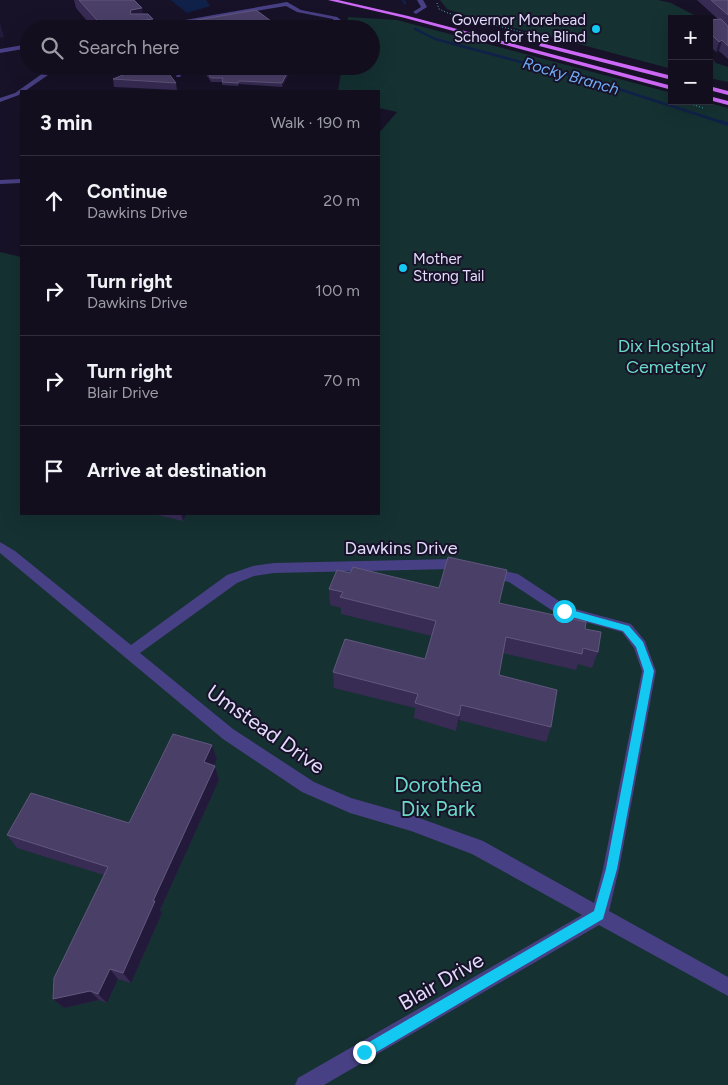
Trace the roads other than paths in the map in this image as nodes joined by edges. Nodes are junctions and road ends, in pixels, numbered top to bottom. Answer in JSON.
{"nodes":[{"id":1,"x":331,"y":0,"type":"edge"},
{"id":2,"x":420,"y":0,"type":"edge"},
{"id":3,"x":414,"y":11,"type":"junction"},
{"id":4,"x":424,"y":14,"type":"dead end"},
{"id":5,"x":406,"y":17,"type":"junction"},
{"id":6,"x":199,"y":20,"type":"edge"},
{"id":7,"x":338,"y":20,"type":"edge"},
{"id":8,"x":536,"y":43,"type":"dead end"},
{"id":9,"x":20,"y":48,"type":"edge"},
{"id":10,"x":0,"y":51,"type":"edge"},
{"id":11,"x":45,"y":75,"type":"edge"},
{"id":12,"x":668,"y":77,"type":"edge"},
{"id":13,"x":668,"y":87,"type":"edge"},
{"id":14,"x":713,"y":89,"type":"edge"},
{"id":15,"x":25,"y":90,"type":"edge"},
{"id":16,"x":728,"y":92,"type":"edge"},
{"id":17,"x":19,"y":94,"type":"edge"},
{"id":18,"x":713,"y":99,"type":"edge"},
{"id":19,"x":0,"y":100,"type":"edge"},
{"id":20,"x":728,"y":103,"type":"edge"},
{"id":21,"x":20,"y":181,"type":"edge"},
{"id":22,"x":0,"y":182,"type":"edge"},
{"id":23,"x":0,"y":547,"type":"edge"},
{"id":24,"x":130,"y":653,"type":"junction"},
{"id":25,"x":599,"y":915,"type":"junction"},
{"id":26,"x":728,"y":987,"type":"edge"},
{"id":27,"x":305,"y":1085,"type":"edge"}],
"edges":[{"from":1,"to":5,"type":"main road"},
{"from":2,"to":3,"type":"street"},
{"from":3,"to":4,"type":"main road"},
{"from":3,"to":5,"type":"main road"},
{"from":5,"to":13,"type":"main road"},
{"from":6,"to":7,"type":"street"},
{"from":8,"to":12,"type":"main road"},
{"from":9,"to":10,"type":"street"},
{"from":11,"to":15,"type":"street"},
{"from":14,"to":16,"type":"main road"},
{"from":17,"to":19,"type":"street"},
{"from":18,"to":20,"type":"main road"},
{"from":21,"to":22,"type":"street"},
{"from":23,"to":24,"type":"street","name":"Umstead Drive"},
{"from":24,"to":25,"type":"street","name":"Umstead Drive"},
{"from":24,"to":25,"type":"street","name":"Dawkins Drive"},
{"from":25,"to":26,"type":"street","name":"Umstead Drive"},
{"from":25,"to":27,"type":"street","name":"Blair Drive"}]}
